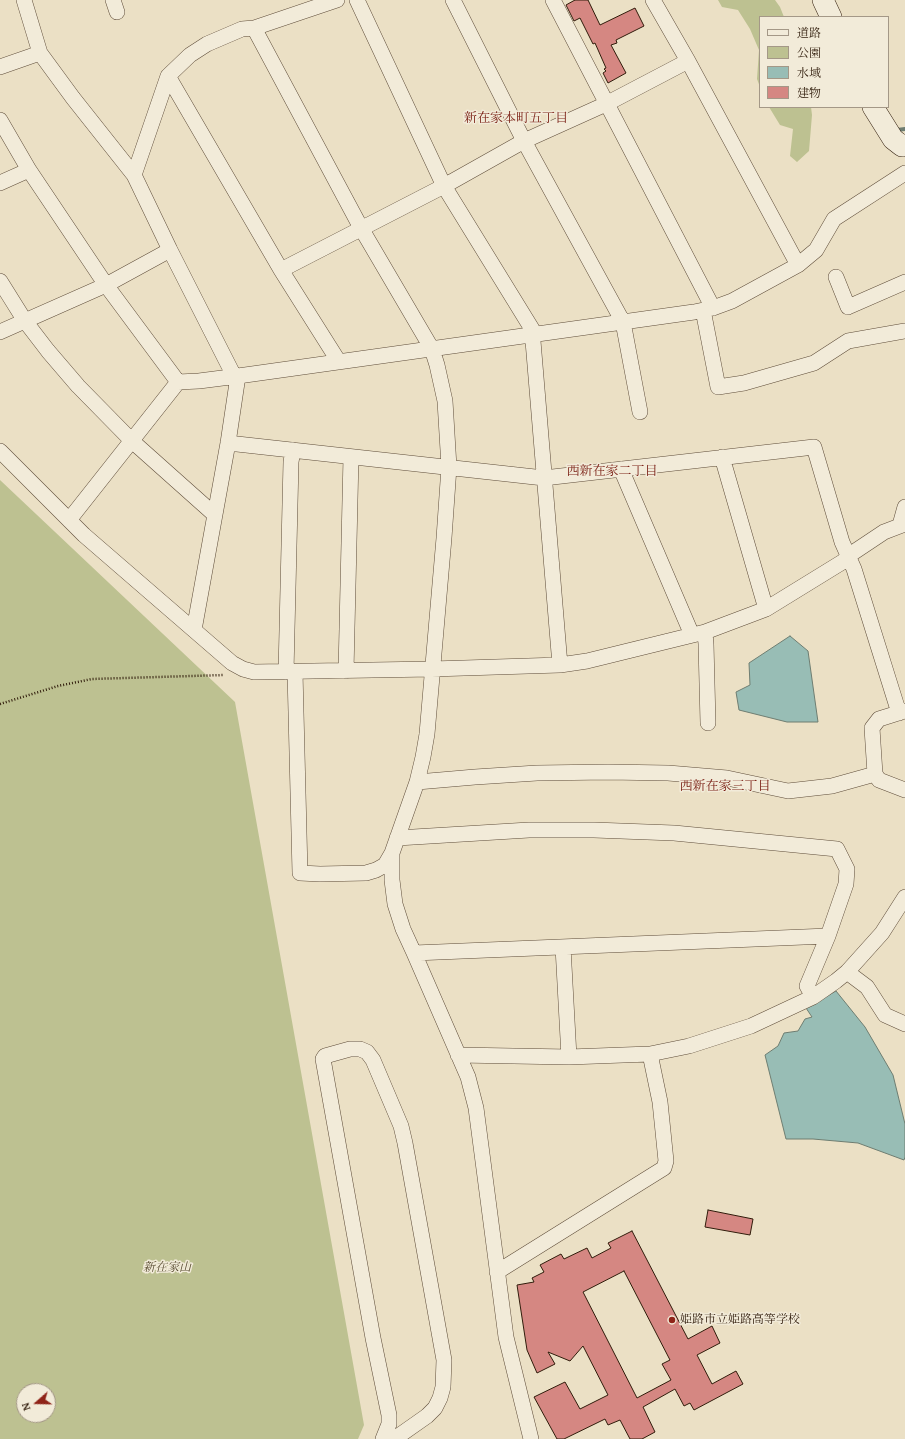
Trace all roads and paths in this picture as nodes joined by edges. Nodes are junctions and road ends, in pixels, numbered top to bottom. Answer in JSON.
{"nodes":[{"id":1,"x":24,"y":0,"type":"edge"},
{"id":2,"x":337,"y":0,"type":"edge"},
{"id":3,"x":357,"y":0,"type":"edge"},
{"id":4,"x":453,"y":0,"type":"edge"},
{"id":5,"x":553,"y":0,"type":"edge"},
{"id":6,"x":653,"y":0,"type":"edge"},
{"id":7,"x":824,"y":0,"type":"edge"},
{"id":8,"x":831,"y":16,"type":"edge"},
{"id":9,"x":254,"y":28,"type":"junction"},
{"id":10,"x":40,"y":54,"type":"junction"},
{"id":11,"x":688,"y":61,"type":"junction"},
{"id":12,"x":0,"y":67,"type":"edge"},
{"id":13,"x":168,"y":76,"type":"junction"},
{"id":14,"x":606,"y":104,"type":"junction"},
{"id":15,"x":875,"y":108,"type":"edge"},
{"id":16,"x":0,"y":120,"type":"edge"},
{"id":17,"x":524,"y":141,"type":"junction"},
{"id":18,"x":904,"y":148,"type":"edge"},
{"id":19,"x":29,"y":170,"type":"junction"},
{"id":20,"x":905,"y":173,"type":"edge"},
{"id":21,"x":134,"y":175,"type":"junction"},
{"id":22,"x":0,"y":183,"type":"edge"},
{"id":23,"x":444,"y":186,"type":"junction"},
{"id":24,"x":361,"y":228,"type":"junction"},
{"id":25,"x":170,"y":250,"type":"junction"},
{"id":26,"x":798,"y":265,"type":"junction"},
{"id":27,"x":282,"y":270,"type":"junction"},
{"id":28,"x":836,"y":278,"type":"dead end"},
{"id":29,"x":0,"y":281,"type":"edge"},
{"id":30,"x":905,"y":282,"type":"edge"},
{"id":31,"x":106,"y":285,"type":"junction"},
{"id":32,"x":708,"y":309,"type":"junction"},
{"id":33,"x":25,"y":321,"type":"junction"},
{"id":34,"x":623,"y":322,"type":"junction"},
{"id":35,"x":905,"y":331,"type":"edge"},
{"id":36,"x":0,"y":332,"type":"edge"},
{"id":37,"x":532,"y":335,"type":"junction"},
{"id":38,"x":432,"y":349,"type":"junction"},
{"id":39,"x":339,"y":362,"type":"junction"},
{"id":40,"x":236,"y":376,"type":"junction"},
{"id":41,"x":178,"y":382,"type":"junction"},
{"id":42,"x":640,"y":412,"type":"dead end"},
{"id":43,"x":132,"y":441,"type":"junction"},
{"id":44,"x":228,"y":443,"type":"junction"},
{"id":45,"x":293,"y":450,"type":"junction"},
{"id":46,"x":0,"y":451,"type":"edge"},
{"id":47,"x":352,"y":457,"type":"junction"},
{"id":48,"x":722,"y":457,"type":"junction"},
{"id":49,"x":449,"y":468,"type":"junction"},
{"id":50,"x":621,"y":469,"type":"junction"},
{"id":51,"x":544,"y":478,"type":"junction"},
{"id":52,"x":905,"y":507,"type":"edge"},
{"id":53,"x":215,"y":515,"type":"junction"},
{"id":54,"x":69,"y":520,"type":"junction"},
{"id":55,"x":903,"y":525,"type":"edge"},
{"id":56,"x":851,"y":563,"type":"junction"},
{"id":57,"x":766,"y":609,"type":"junction"},
{"id":58,"x":194,"y":630,"type":"junction"},
{"id":59,"x":699,"y":633,"type":"junction"},
{"id":60,"x":560,"y":665,"type":"junction"},
{"id":61,"x":243,"y":669,"type":"junction"},
{"id":62,"x":432,"y":669,"type":"junction"},
{"id":63,"x":346,"y":670,"type":"junction"},
{"id":64,"x":290,"y":672,"type":"junction"},
{"id":65,"x":0,"y":704,"type":"edge"},
{"id":66,"x":900,"y":709,"type":"edge"},
{"id":67,"x":708,"y":723,"type":"dead end"},
{"id":68,"x":876,"y":774,"type":"junction"},
{"id":69,"x":417,"y":782,"type":"junction"},
{"id":70,"x":905,"y":790,"type":"edge"},
{"id":71,"x":397,"y":838,"type":"junction"},
{"id":72,"x":392,"y":853,"type":"junction"},
{"id":73,"x":905,"y":897,"type":"edge"},
{"id":74,"x":828,"y":936,"type":"junction"},
{"id":75,"x":563,"y":947,"type":"junction"},
{"id":76,"x":414,"y":954,"type":"junction"},
{"id":77,"x":847,"y":972,"type":"junction"},
{"id":78,"x":813,"y":997,"type":"junction"},
{"id":79,"x":905,"y":1024,"type":"edge"},
{"id":80,"x":650,"y":1054,"type":"junction"},
{"id":81,"x":458,"y":1055,"type":"junction"},
{"id":82,"x":569,"y":1057,"type":"junction"},
{"id":83,"x":497,"y":1272,"type":"junction"},
{"id":84,"x":383,"y":1439,"type":"edge"},
{"id":85,"x":392,"y":1439,"type":"edge"},
{"id":86,"x":531,"y":1439,"type":"edge"}],
"edges":[{"from":1,"to":10,"type":"street"},
{"from":2,"to":9,"type":"street"},
{"from":3,"to":23,"type":"street"},
{"from":4,"to":17,"type":"street"},
{"from":5,"to":14,"type":"street"},
{"from":6,"to":11,"type":"street"},
{"from":7,"to":8,"type":"street"},
{"from":9,"to":13,"type":"street"},
{"from":9,"to":24,"type":"street"},
{"from":10,"to":12,"type":"street"},
{"from":10,"to":21,"type":"street"},
{"from":11,"to":14,"type":"street"},
{"from":11,"to":26,"type":"street"},
{"from":13,"to":21,"type":"street"},
{"from":13,"to":27,"type":"street"},
{"from":14,"to":17,"type":"street"},
{"from":14,"to":32,"type":"street"},
{"from":15,"to":18,"type":"street"},
{"from":16,"to":19,"type":"street"},
{"from":17,"to":23,"type":"street"},
{"from":17,"to":34,"type":"street"},
{"from":19,"to":22,"type":"street"},
{"from":19,"to":31,"type":"street"},
{"from":20,"to":26,"type":"street"},
{"from":21,"to":25,"type":"street"},
{"from":23,"to":24,"type":"street"},
{"from":23,"to":37,"type":"street"},
{"from":24,"to":27,"type":"street"},
{"from":24,"to":38,"type":"street"},
{"from":25,"to":31,"type":"street"},
{"from":25,"to":40,"type":"street"},
{"from":26,"to":32,"type":"street"},
{"from":27,"to":39,"type":"street"},
{"from":28,"to":30,"type":"street"},
{"from":29,"to":33,"type":"street"},
{"from":31,"to":33,"type":"street"},
{"from":31,"to":41,"type":"street"},
{"from":32,"to":34,"type":"street"},
{"from":32,"to":35,"type":"street"},
{"from":33,"to":36,"type":"street"},
{"from":33,"to":43,"type":"street"},
{"from":34,"to":37,"type":"street"},
{"from":34,"to":42,"type":"street"},
{"from":37,"to":38,"type":"street"},
{"from":37,"to":51,"type":"street"},
{"from":38,"to":39,"type":"street"},
{"from":38,"to":49,"type":"street"},
{"from":39,"to":40,"type":"street"},
{"from":40,"to":41,"type":"street"},
{"from":40,"to":44,"type":"street"},
{"from":41,"to":43,"type":"street"},
{"from":43,"to":53,"type":"street"},
{"from":43,"to":54,"type":"street"},
{"from":44,"to":45,"type":"street"},
{"from":44,"to":53,"type":"street"},
{"from":45,"to":47,"type":"street"},
{"from":45,"to":64,"type":"street"},
{"from":46,"to":54,"type":"street"},
{"from":47,"to":49,"type":"street"},
{"from":47,"to":63,"type":"street"},
{"from":48,"to":50,"type":"street"},
{"from":48,"to":56,"type":"street"},
{"from":48,"to":57,"type":"street"},
{"from":49,"to":51,"type":"street"},
{"from":49,"to":62,"type":"street"},
{"from":50,"to":51,"type":"street"},
{"from":50,"to":59,"type":"street"},
{"from":51,"to":60,"type":"street"},
{"from":52,"to":55,"type":"street"},
{"from":53,"to":58,"type":"street"},
{"from":54,"to":58,"type":"street"},
{"from":55,"to":56,"type":"street"},
{"from":56,"to":57,"type":"street"},
{"from":56,"to":66,"type":"street"},
{"from":57,"to":59,"type":"street"},
{"from":58,"to":61,"type":"street"},
{"from":59,"to":60,"type":"street"},
{"from":59,"to":67,"type":"street"},
{"from":60,"to":62,"type":"street"},
{"from":61,"to":64,"type":"street"},
{"from":61,"to":65,"type":"path"},
{"from":62,"to":63,"type":"street"},
{"from":62,"to":69,"type":"street"},
{"from":63,"to":64,"type":"street"},
{"from":64,"to":72,"type":"street"},
{"from":66,"to":68,"type":"street"},
{"from":68,"to":69,"type":"street"},
{"from":68,"to":70,"type":"street"},
{"from":69,"to":71,"type":"street"},
{"from":71,"to":72,"type":"street"},
{"from":71,"to":74,"type":"street"},
{"from":72,"to":76,"type":"street"},
{"from":73,"to":77,"type":"street"},
{"from":74,"to":75,"type":"street"},
{"from":74,"to":78,"type":"street"},
{"from":75,"to":76,"type":"street"},
{"from":75,"to":82,"type":"street"},
{"from":76,"to":81,"type":"street"},
{"from":77,"to":78,"type":"street"},
{"from":77,"to":79,"type":"street"},
{"from":78,"to":80,"type":"street"},
{"from":80,"to":82,"type":"street"},
{"from":80,"to":83,"type":"street"},
{"from":81,"to":82,"type":"street"},
{"from":81,"to":83,"type":"street"},
{"from":83,"to":86,"type":"street"},
{"from":84,"to":85,"type":"street"}]}
